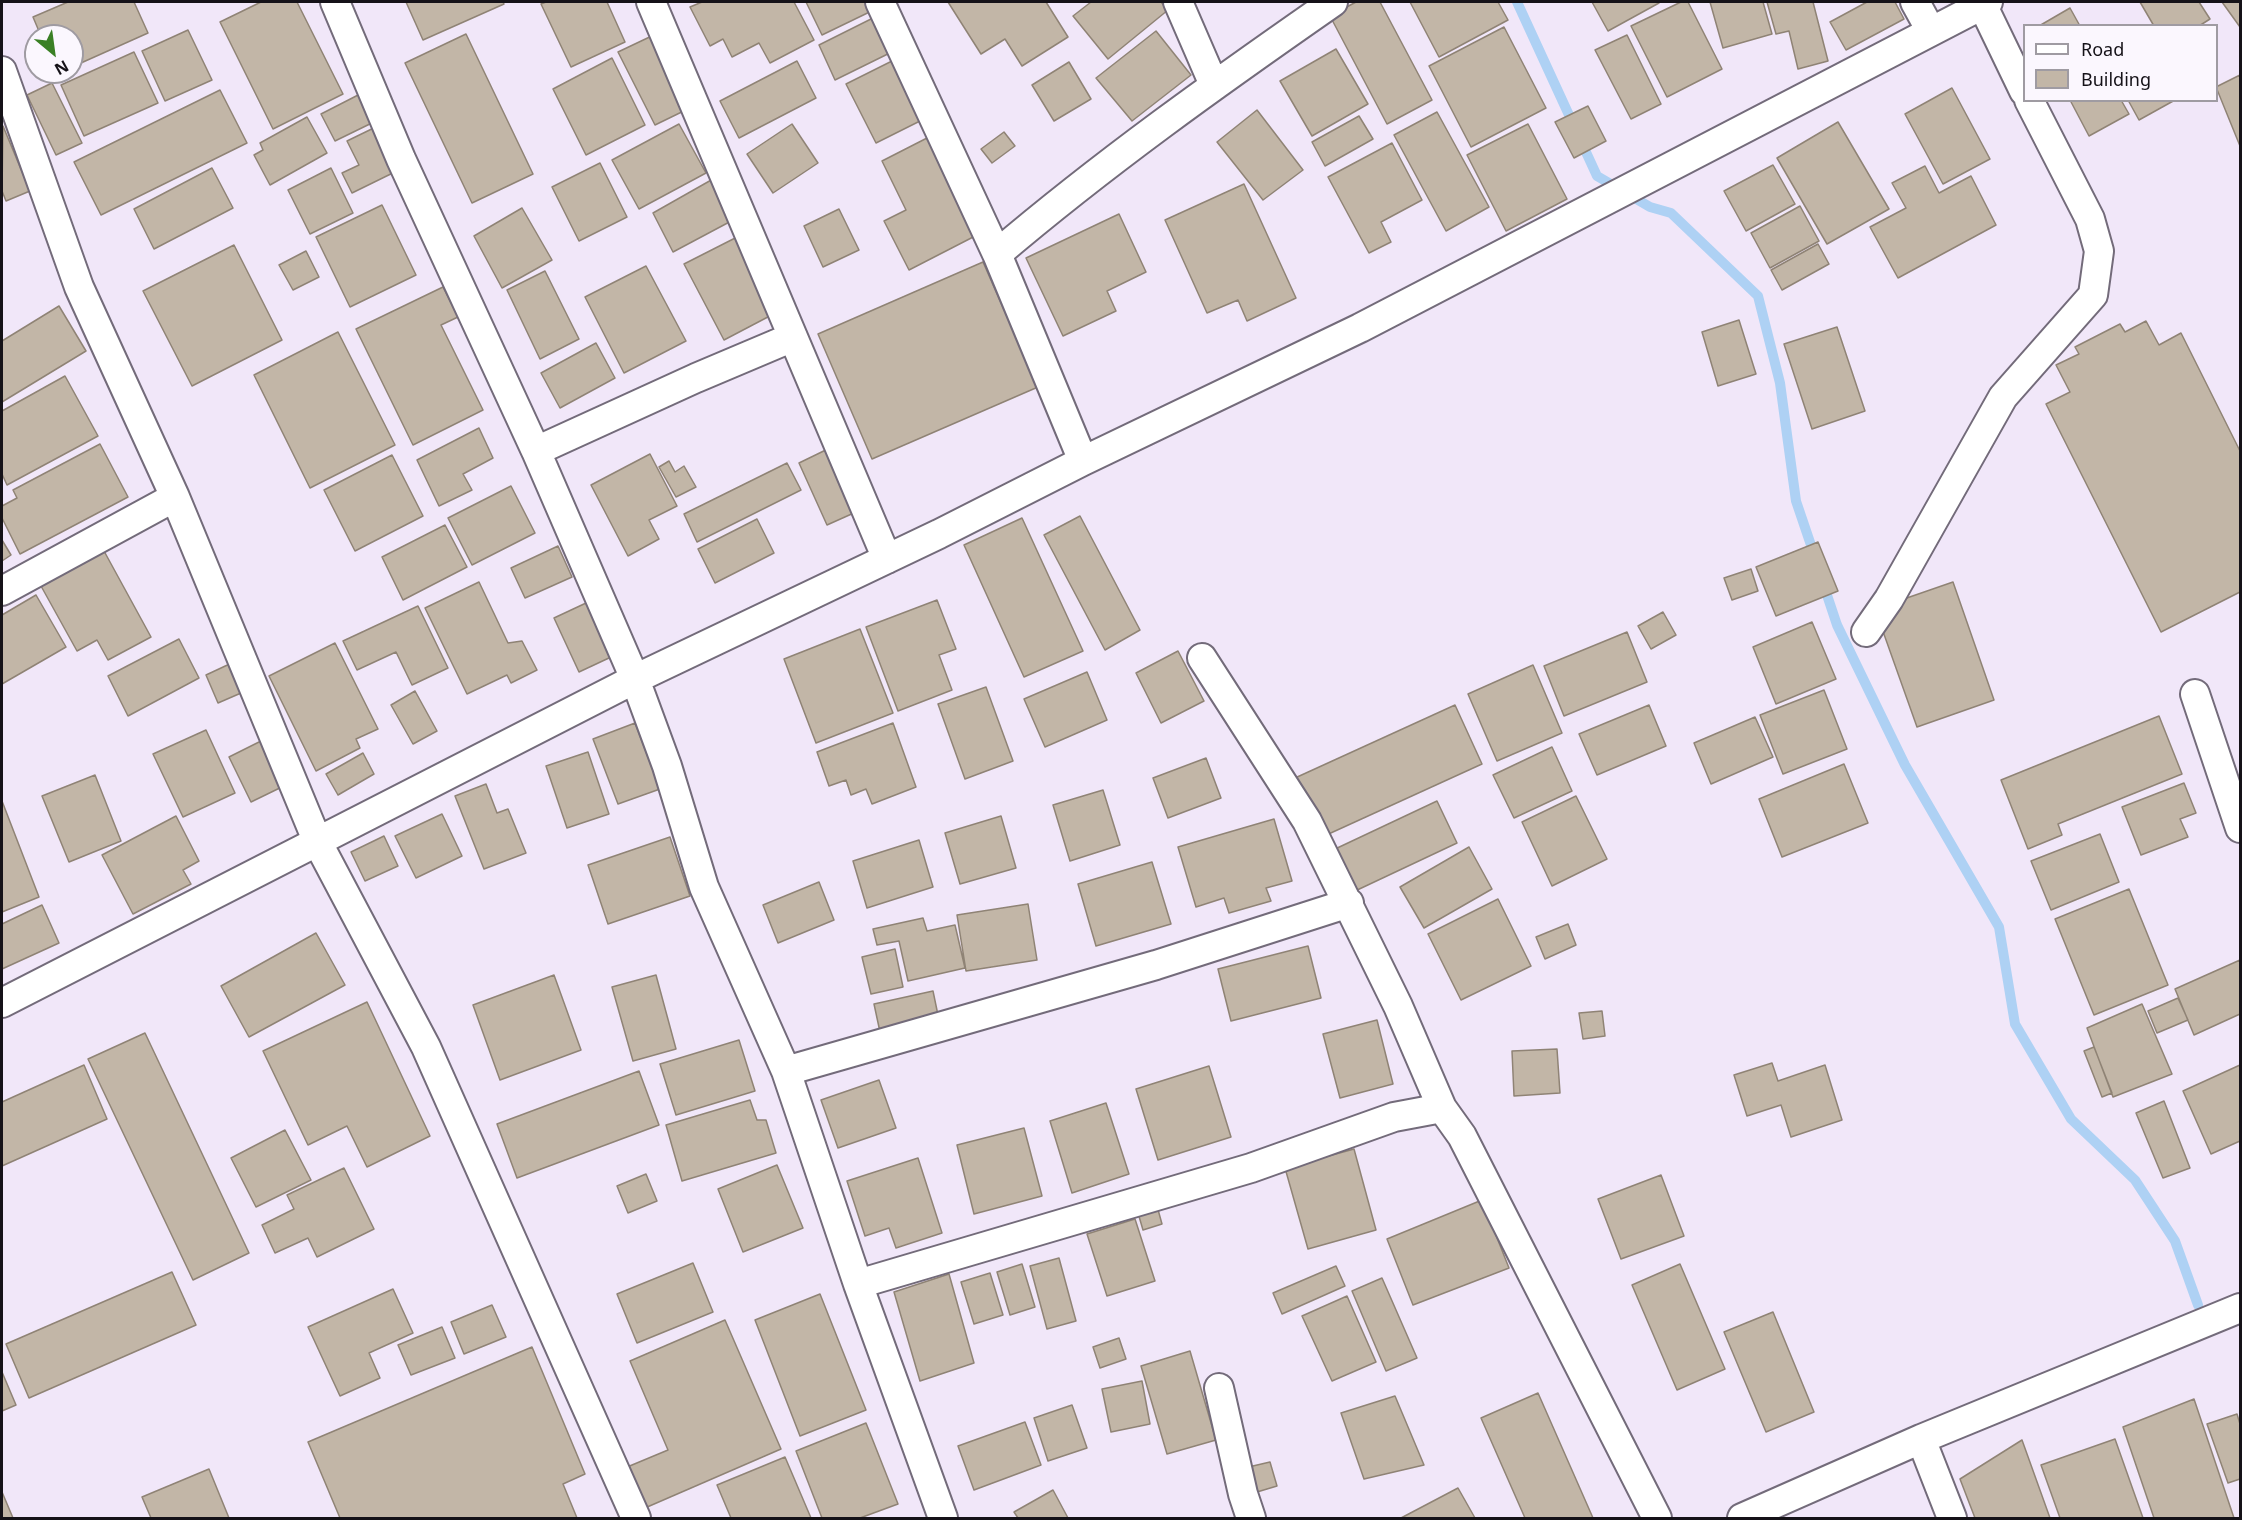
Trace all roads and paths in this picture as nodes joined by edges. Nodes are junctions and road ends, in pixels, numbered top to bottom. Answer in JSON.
{"nodes":[{"id":1,"x":334,"y":2,"type":"edge"},
{"id":2,"x":651,"y":2,"type":"edge"},
{"id":3,"x":880,"y":2,"type":"edge"},
{"id":4,"x":1178,"y":2,"type":"edge"},
{"id":5,"x":1333,"y":2,"type":"edge"},
{"id":6,"x":1915,"y":2,"type":"edge"},
{"id":7,"x":1985,"y":3,"type":"edge"},
{"id":8,"x":1931,"y":31,"type":"junction"},
{"id":9,"x":2,"y":71,"type":"edge"},
{"id":10,"x":1214,"y":85,"type":"junction"},
{"id":11,"x":2023,"y":87,"type":"edge"},
{"id":12,"x":2031,"y":102,"type":"edge"},
{"id":13,"x":997,"y":254,"type":"junction"},
{"id":14,"x":793,"y":337,"type":"junction"},
{"id":15,"x":536,"y":451,"type":"junction"},
{"id":16,"x":1083,"y":461,"type":"junction"},
{"id":17,"x":175,"y":497,"type":"junction"},
{"id":18,"x":887,"y":559,"type":"junction"},
{"id":19,"x":2,"y":591,"type":"edge"},
{"id":20,"x":1866,"y":632,"type":"dead end"},
{"id":21,"x":1202,"y":658,"type":"dead end"},
{"id":22,"x":635,"y":679,"type":"junction"},
{"id":23,"x":2195,"y":694,"type":"dead end"},
{"id":24,"x":2241,"y":828,"type":"edge"},
{"id":25,"x":318,"y":843,"type":"junction"},
{"id":26,"x":1350,"y":903,"type":"junction"},
{"id":27,"x":2,"y":1003,"type":"edge"},
{"id":28,"x":786,"y":1071,"type":"junction"},
{"id":29,"x":1442,"y":1108,"type":"junction"},
{"id":30,"x":858,"y":1284,"type":"junction"},
{"id":31,"x":2241,"y":1308,"type":"edge"},
{"id":32,"x":1219,"y":1388,"type":"dead end"},
{"id":33,"x":1921,"y":1439,"type":"junction"},
{"id":34,"x":636,"y":1518,"type":"edge"},
{"id":35,"x":943,"y":1518,"type":"edge"},
{"id":36,"x":1251,"y":1518,"type":"edge"},
{"id":37,"x":1657,"y":1518,"type":"edge"},
{"id":38,"x":1742,"y":1518,"type":"edge"},
{"id":39,"x":1952,"y":1518,"type":"edge"}],
"edges":[{"from":1,"to":15,"type":"street"},
{"from":2,"to":14,"type":"street"},
{"from":3,"to":13,"type":"street"},
{"from":4,"to":10,"type":"street"},
{"from":5,"to":10,"type":"street"},
{"from":6,"to":8,"type":"street"},
{"from":7,"to":8,"type":"street"},
{"from":7,"to":11,"type":"street"},
{"from":8,"to":16,"type":"street"},
{"from":9,"to":17,"type":"street"},
{"from":10,"to":13,"type":"street"},
{"from":12,"to":20,"type":"street"},
{"from":13,"to":16,"type":"street"},
{"from":14,"to":15,"type":"street"},
{"from":14,"to":18,"type":"street"},
{"from":15,"to":22,"type":"street"},
{"from":16,"to":18,"type":"street"},
{"from":17,"to":19,"type":"street"},
{"from":17,"to":25,"type":"street"},
{"from":18,"to":22,"type":"street"},
{"from":21,"to":26,"type":"street"},
{"from":22,"to":25,"type":"street"},
{"from":22,"to":28,"type":"street"},
{"from":23,"to":24,"type":"street"},
{"from":25,"to":27,"type":"street"},
{"from":25,"to":34,"type":"street"},
{"from":26,"to":28,"type":"street"},
{"from":26,"to":29,"type":"street"},
{"from":28,"to":30,"type":"street"},
{"from":29,"to":30,"type":"street"},
{"from":29,"to":37,"type":"street"},
{"from":30,"to":35,"type":"street"},
{"from":31,"to":33,"type":"street"},
{"from":32,"to":36,"type":"street"},
{"from":33,"to":38,"type":"street"},
{"from":33,"to":39,"type":"street"}]}
